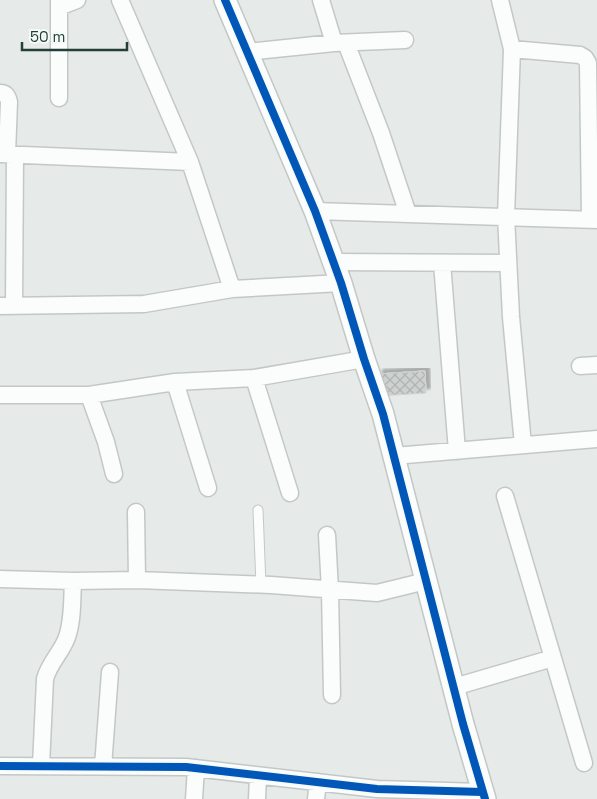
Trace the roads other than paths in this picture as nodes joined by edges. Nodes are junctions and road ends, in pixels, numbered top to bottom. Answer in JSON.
{"nodes":[{"id":1,"x":77,"y":0,"type":"edge"},
{"id":2,"x":120,"y":0,"type":"edge"},
{"id":3,"x":225,"y":0,"type":"edge"},
{"id":4,"x":321,"y":0,"type":"edge"},
{"id":5,"x":500,"y":0,"type":"edge"},
{"id":6,"x":59,"y":3,"type":"edge"},
{"id":7,"x":405,"y":40,"type":"dead end"},
{"id":8,"x":340,"y":43,"type":"junction"},
{"id":9,"x":512,"y":49,"type":"junction"},
{"id":10,"x":247,"y":52,"type":"junction"},
{"id":11,"x":0,"y":93,"type":"edge"},
{"id":12,"x":59,"y":98,"type":"dead end"},
{"id":13,"x":7,"y":154,"type":"edge"},
{"id":14,"x":190,"y":162,"type":"junction"},
{"id":15,"x":315,"y":211,"type":"junction"},
{"id":16,"x":408,"y":214,"type":"junction"},
{"id":17,"x":506,"y":216,"type":"junction"},
{"id":18,"x":594,"y":220,"type":"edge"},
{"id":19,"x":333,"y":262,"type":"junction"},
{"id":20,"x":442,"y":263,"type":"junction"},
{"id":21,"x":508,"y":263,"type":"junction"},
{"id":22,"x":341,"y":283,"type":"junction"},
{"id":23,"x":232,"y":289,"type":"junction"},
{"id":24,"x":7,"y":306,"type":"edge"},
{"id":25,"x":364,"y":359,"type":"junction"},
{"id":26,"x":597,"y":365,"type":"edge"},
{"id":27,"x":580,"y":366,"type":"dead end"},
{"id":28,"x":254,"y":378,"type":"junction"},
{"id":29,"x":175,"y":382,"type":"junction"},
{"id":30,"x":0,"y":395,"type":"edge"},
{"id":31,"x":89,"y":395,"type":"junction"},
{"id":32,"x":597,"y":439,"type":"edge"},
{"id":33,"x":524,"y":445,"type":"junction"},
{"id":34,"x":457,"y":451,"type":"junction"},
{"id":35,"x":394,"y":456,"type":"junction"},
{"id":36,"x":114,"y":474,"type":"dead end"},
{"id":37,"x":208,"y":488,"type":"dead end"},
{"id":38,"x":290,"y":493,"type":"dead end"},
{"id":39,"x":505,"y":496,"type":"dead end"},
{"id":40,"x":258,"y":510,"type":"dead end"},
{"id":41,"x":136,"y":512,"type":"dead end"},
{"id":42,"x":327,"y":535,"type":"dead end"},
{"id":43,"x":0,"y":579,"type":"edge"},
{"id":44,"x":137,"y":580,"type":"junction"},
{"id":45,"x":426,"y":580,"type":"junction"},
{"id":46,"x":74,"y":581,"type":"junction"},
{"id":47,"x":261,"y":585,"type":"junction"},
{"id":48,"x":330,"y":590,"type":"junction"},
{"id":49,"x":553,"y":658,"type":"junction"},
{"id":50,"x":110,"y":672,"type":"dead end"},
{"id":51,"x":454,"y":687,"type":"junction"},
{"id":52,"x":332,"y":695,"type":"dead end"},
{"id":53,"x":584,"y":763,"type":"dead end"},
{"id":54,"x":0,"y":766,"type":"edge"},
{"id":55,"x":41,"y":766,"type":"junction"},
{"id":56,"x":103,"y":767,"type":"junction"},
{"id":57,"x":196,"y":768,"type":"junction"},
{"id":58,"x":258,"y":776,"type":"junction"},
{"id":59,"x":318,"y":782,"type":"junction"},
{"id":60,"x":377,"y":794,"type":"edge"},
{"id":61,"x":484,"y":795,"type":"edge"},
{"id":62,"x":194,"y":799,"type":"edge"},
{"id":63,"x":257,"y":799,"type":"edge"},
{"id":64,"x":316,"y":799,"type":"edge"}],
"edges":[{"from":1,"to":6,"type":"street"},
{"from":2,"to":14,"type":"street"},
{"from":3,"to":10,"type":"street"},
{"from":4,"to":8,"type":"street"},
{"from":5,"to":9,"type":"street"},
{"from":6,"to":12,"type":"street"},
{"from":7,"to":8,"type":"street"},
{"from":8,"to":10,"type":"street"},
{"from":8,"to":16,"type":"street"},
{"from":9,"to":17,"type":"street"},
{"from":9,"to":18,"type":"street"},
{"from":10,"to":15,"type":"street"},
{"from":11,"to":13,"type":"street"},
{"from":13,"to":14,"type":"street"},
{"from":13,"to":24,"type":"street"},
{"from":14,"to":23,"type":"street"},
{"from":15,"to":16,"type":"street"},
{"from":15,"to":19,"type":"street"},
{"from":16,"to":17,"type":"street"},
{"from":17,"to":18,"type":"street"},
{"from":17,"to":21,"type":"street"},
{"from":19,"to":20,"type":"street"},
{"from":19,"to":22,"type":"street"},
{"from":20,"to":21,"type":"street"},
{"from":20,"to":34,"type":"street"},
{"from":21,"to":33,"type":"street"},
{"from":22,"to":23,"type":"street"},
{"from":22,"to":25,"type":"street"},
{"from":23,"to":24,"type":"street"},
{"from":25,"to":28,"type":"street"},
{"from":25,"to":35,"type":"street"},
{"from":26,"to":27,"type":"street"},
{"from":28,"to":29,"type":"street"},
{"from":28,"to":38,"type":"street"},
{"from":29,"to":31,"type":"street"},
{"from":29,"to":37,"type":"street"},
{"from":30,"to":31,"type":"street"},
{"from":31,"to":36,"type":"street"},
{"from":32,"to":33,"type":"street"},
{"from":33,"to":34,"type":"street"},
{"from":34,"to":35,"type":"street"},
{"from":35,"to":45,"type":"street"},
{"from":39,"to":49,"type":"street"},
{"from":40,"to":47,"type":"lane"},
{"from":41,"to":44,"type":"street"},
{"from":42,"to":48,"type":"street"},
{"from":43,"to":46,"type":"street"},
{"from":44,"to":46,"type":"street"},
{"from":44,"to":47,"type":"street"},
{"from":45,"to":48,"type":"street"},
{"from":45,"to":51,"type":"street"},
{"from":46,"to":55,"type":"street"},
{"from":47,"to":48,"type":"street"},
{"from":48,"to":52,"type":"street"},
{"from":49,"to":51,"type":"street"},
{"from":49,"to":53,"type":"street"},
{"from":50,"to":56,"type":"street"},
{"from":51,"to":61,"type":"street"},
{"from":54,"to":55,"type":"street"},
{"from":55,"to":56,"type":"street"},
{"from":56,"to":57,"type":"street"},
{"from":57,"to":58,"type":"street"},
{"from":57,"to":62,"type":"street"},
{"from":58,"to":59,"type":"street"},
{"from":58,"to":63,"type":"street"},
{"from":59,"to":60,"type":"street"},
{"from":59,"to":64,"type":"street"},
{"from":60,"to":61,"type":"street"}]}
